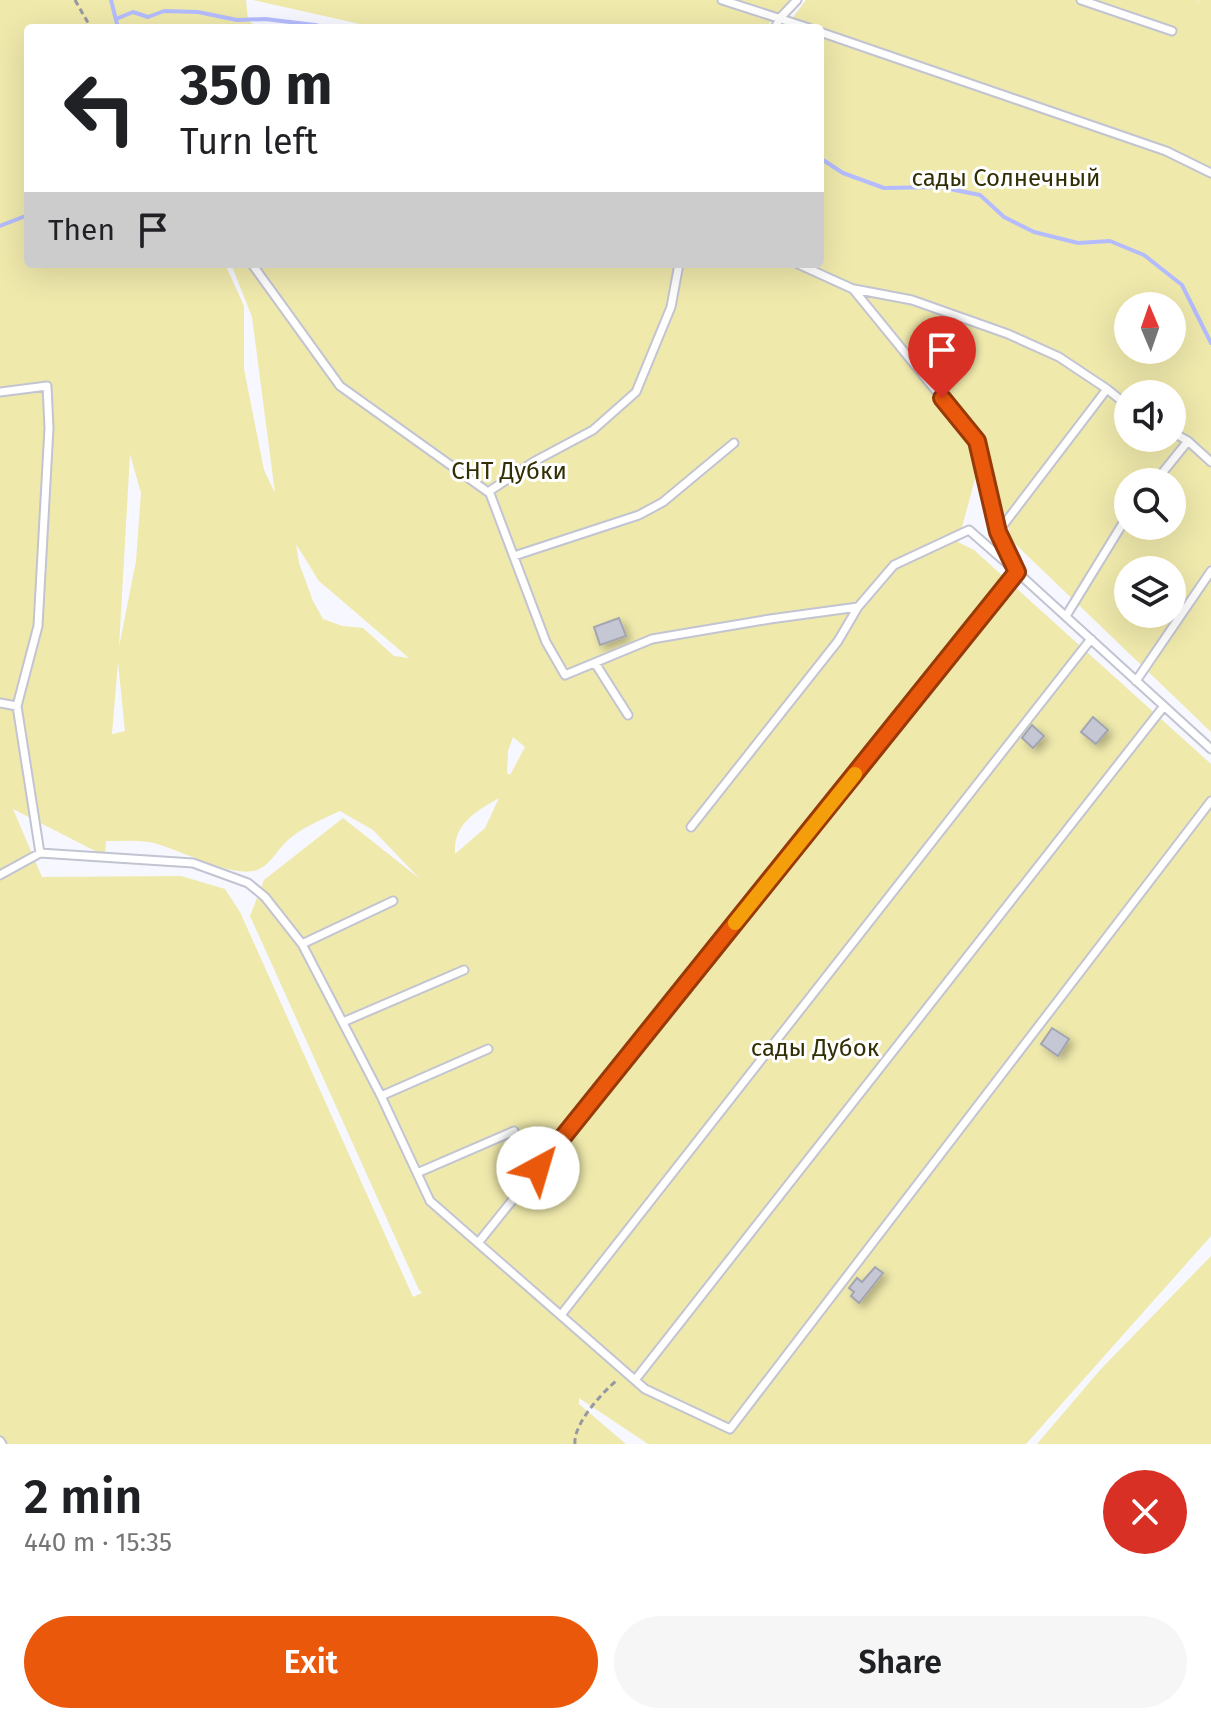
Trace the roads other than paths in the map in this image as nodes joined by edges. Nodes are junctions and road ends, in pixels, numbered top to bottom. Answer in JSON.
{"nodes":[{"id":1,"x":722,"y":0,"type":"edge"},
{"id":2,"x":797,"y":0,"type":"edge"},
{"id":3,"x":1081,"y":0,"type":"edge"},
{"id":4,"x":780,"y":18,"type":"junction"},
{"id":5,"x":777,"y":24,"type":"edge"},
{"id":6,"x":797,"y":24,"type":"edge"},
{"id":7,"x":1172,"y":31,"type":"dead end"},
{"id":8,"x":824,"y":33,"type":"edge"},
{"id":9,"x":1211,"y":173,"type":"edge"},
{"id":10,"x":255,"y":268,"type":"edge"},
{"id":11,"x":678,"y":268,"type":"edge"},
{"id":12,"x":807,"y":268,"type":"edge"},
{"id":13,"x":853,"y":289,"type":"junction"},
{"id":14,"x":1107,"y":389,"type":"junction"},
{"id":15,"x":0,"y":392,"type":"edge"},
{"id":16,"x":1114,"y":395,"type":"edge"},
{"id":17,"x":1188,"y":441,"type":"joint"},
{"id":18,"x":734,"y":443,"type":"dead end"},
{"id":19,"x":1211,"y":462,"type":"edge"},
{"id":20,"x":1166,"y":468,"type":"edge"},
{"id":21,"x":489,"y":491,"type":"junction"},
{"id":22,"x":998,"y":532,"type":"junction"},
{"id":23,"x":1114,"y":538,"type":"edge"},
{"id":24,"x":514,"y":556,"type":"junction"},
{"id":25,"x":1211,"y":571,"type":"edge"},
{"id":26,"x":1017,"y":572,"type":"junction"},
{"id":27,"x":858,"y":607,"type":"junction"},
{"id":28,"x":1066,"y":616,"type":"junction"},
{"id":29,"x":1091,"y":639,"type":"junction"},
{"id":30,"x":595,"y":663,"type":"junction"},
{"id":31,"x":1136,"y":681,"type":"junction"},
{"id":32,"x":0,"y":703,"type":"edge"},
{"id":33,"x":17,"y":706,"type":"junction"},
{"id":34,"x":1164,"y":706,"type":"junction"},
{"id":35,"x":628,"y":715,"type":"dead end"},
{"id":36,"x":1211,"y":749,"type":"edge"},
{"id":37,"x":1211,"y":801,"type":"edge"},
{"id":38,"x":691,"y":827,"type":"dead end"},
{"id":39,"x":40,"y":853,"type":"junction"},
{"id":40,"x":0,"y":875,"type":"edge"},
{"id":41,"x":393,"y":901,"type":"dead end"},
{"id":42,"x":302,"y":944,"type":"junction"},
{"id":43,"x":464,"y":970,"type":"dead end"},
{"id":44,"x":343,"y":1022,"type":"junction"},
{"id":45,"x":488,"y":1049,"type":"dead end"},
{"id":46,"x":381,"y":1096,"type":"junction"},
{"id":47,"x":514,"y":1131,"type":"dead end"},
{"id":48,"x":417,"y":1173,"type":"junction"},
{"id":49,"x":478,"y":1243,"type":"junction"},
{"id":50,"x":561,"y":1315,"type":"junction"},
{"id":51,"x":635,"y":1380,"type":"junction"}],
"edges":[{"from":1,"to":4,"type":"lane"},
{"from":2,"to":4,"type":"lane"},
{"from":3,"to":7,"type":"lane"},
{"from":4,"to":5,"type":"lane"},
{"from":4,"to":6,"type":"lane"},
{"from":8,"to":9,"type":"lane"},
{"from":10,"to":21,"type":"lane"},
{"from":11,"to":21,"type":"lane"},
{"from":12,"to":13,"type":"lane"},
{"from":13,"to":14,"type":"lane"},
{"from":13,"to":22,"type":"lane"},
{"from":14,"to":16,"type":"lane"},
{"from":14,"to":22,"type":"lane"},
{"from":15,"to":33,"type":"lane"},
{"from":17,"to":19,"type":"lane"},
{"from":17,"to":20,"type":"lane"},
{"from":18,"to":24,"type":"lane"},
{"from":21,"to":24,"type":"lane"},
{"from":22,"to":26,"type":"lane"},
{"from":23,"to":28,"type":"lane"},
{"from":24,"to":30,"type":"lane"},
{"from":25,"to":31,"type":"lane"},
{"from":26,"to":27,"type":"lane"},
{"from":26,"to":28,"type":"lane"},
{"from":26,"to":49,"type":"lane"},
{"from":27,"to":30,"type":"lane"},
{"from":27,"to":38,"type":"lane"},
{"from":28,"to":29,"type":"lane"},
{"from":29,"to":31,"type":"lane"},
{"from":29,"to":50,"type":"lane"},
{"from":30,"to":35,"type":"lane"},
{"from":31,"to":34,"type":"lane"},
{"from":32,"to":33,"type":"lane"},
{"from":33,"to":39,"type":"lane"},
{"from":34,"to":36,"type":"lane"},
{"from":34,"to":51,"type":"lane"},
{"from":37,"to":51,"type":"lane"},
{"from":39,"to":40,"type":"lane"},
{"from":39,"to":42,"type":"lane"},
{"from":41,"to":42,"type":"lane"},
{"from":42,"to":44,"type":"lane"},
{"from":43,"to":44,"type":"lane"},
{"from":44,"to":46,"type":"lane"},
{"from":45,"to":46,"type":"lane"},
{"from":46,"to":48,"type":"lane"},
{"from":47,"to":48,"type":"lane"},
{"from":48,"to":49,"type":"lane"},
{"from":49,"to":50,"type":"lane"},
{"from":50,"to":51,"type":"lane"}]}
